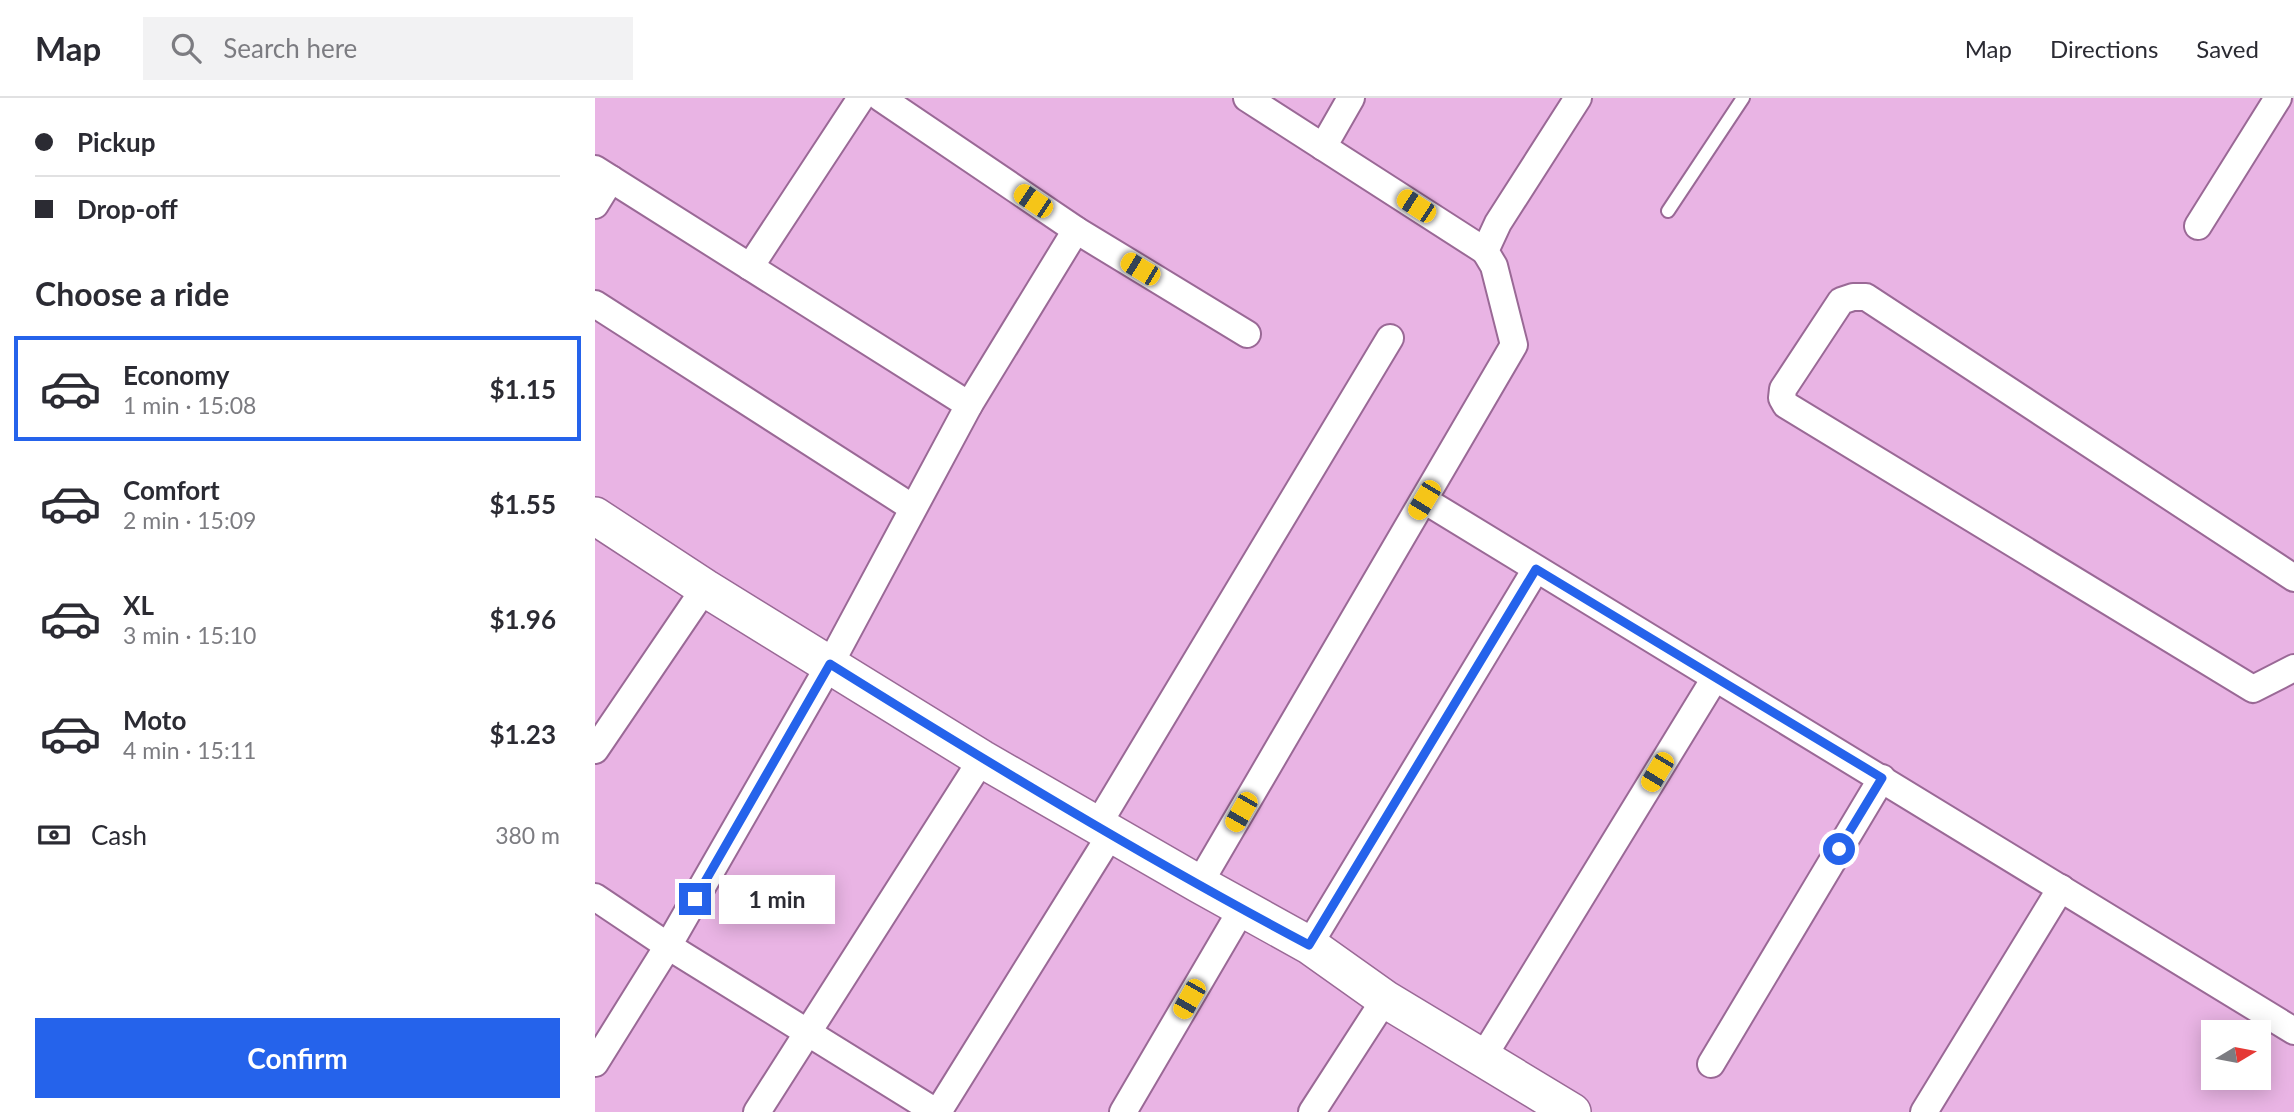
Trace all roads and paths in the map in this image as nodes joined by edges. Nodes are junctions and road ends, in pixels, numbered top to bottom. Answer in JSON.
{"nodes":[{"id":1,"x":861,"y":98,"type":"edge"},
{"id":2,"x":881,"y":98,"type":"edge"},
{"id":3,"x":1247,"y":98,"type":"edge"},
{"id":4,"x":1351,"y":98,"type":"edge"},
{"id":5,"x":1743,"y":98,"type":"edge"},
{"id":6,"x":2278,"y":98,"type":"edge"},
{"id":7,"x":1565,"y":102,"type":"edge"},
{"id":8,"x":1323,"y":147,"type":"junction"},
{"id":9,"x":603,"y":174,"type":"edge"},
{"id":10,"x":595,"y":205,"type":"edge"},
{"id":11,"x":1668,"y":211,"type":"dead end"},
{"id":12,"x":2198,"y":226,"type":"dead end"},
{"id":13,"x":1076,"y":230,"type":"junction"},
{"id":14,"x":1485,"y":251,"type":"junction"},
{"id":15,"x":750,"y":267,"type":"junction"},
{"id":16,"x":595,"y":303,"type":"edge"},
{"id":17,"x":1247,"y":334,"type":"dead end"},
{"id":18,"x":1390,"y":338,"type":"dead end"},
{"id":19,"x":969,"y":405,"type":"junction"},
{"id":20,"x":1424,"y":500,"type":"junction"},
{"id":21,"x":913,"y":508,"type":"junction"},
{"id":22,"x":595,"y":516,"type":"edge"},
{"id":23,"x":1536,"y":569,"type":"junction"},
{"id":24,"x":2294,"y":578,"type":"edge"},
{"id":25,"x":705,"y":587,"type":"junction"},
{"id":26,"x":830,"y":664,"type":"junction"},
{"id":27,"x":2294,"y":668,"type":"edge"},
{"id":28,"x":1715,"y":678,"type":"junction"},
{"id":29,"x":595,"y":750,"type":"edge"},
{"id":30,"x":982,"y":759,"type":"junction"},
{"id":31,"x":1882,"y":778,"type":"junction"},
{"id":32,"x":1104,"y":830,"type":"junction"},
{"id":33,"x":1199,"y":884,"type":"junction"},
{"id":34,"x":2061,"y":888,"type":"junction"},
{"id":35,"x":595,"y":897,"type":"edge"},
{"id":36,"x":1242,"y":909,"type":"junction"},
{"id":37,"x":1309,"y":945,"type":"junction"},
{"id":38,"x":668,"y":946,"type":"junction"},
{"id":39,"x":1385,"y":999,"type":"junction"},
{"id":40,"x":2294,"y":1031,"type":"edge"},
{"id":41,"x":808,"y":1033,"type":"junction"},
{"id":42,"x":1483,"y":1057,"type":"junction"},
{"id":43,"x":595,"y":1063,"type":"edge"},
{"id":44,"x":1711,"y":1064,"type":"dead end"},
{"id":45,"x":757,"y":1112,"type":"edge"},
{"id":46,"x":937,"y":1112,"type":"edge"},
{"id":47,"x":1123,"y":1112,"type":"edge"},
{"id":48,"x":1312,"y":1112,"type":"edge"},
{"id":49,"x":1573,"y":1112,"type":"edge"},
{"id":50,"x":1924,"y":1112,"type":"edge"}],
"edges":[{"from":1,"to":15,"type":"street"},
{"from":2,"to":13,"type":"street"},
{"from":3,"to":8,"type":"street"},
{"from":4,"to":8,"type":"street"},
{"from":5,"to":11,"type":"lane"},
{"from":6,"to":12,"type":"street"},
{"from":7,"to":14,"type":"street"},
{"from":8,"to":14,"type":"street"},
{"from":9,"to":10,"type":"street"},
{"from":9,"to":15,"type":"street"},
{"from":13,"to":17,"type":"street"},
{"from":13,"to":19,"type":"street"},
{"from":14,"to":20,"type":"street"},
{"from":15,"to":19,"type":"street"},
{"from":16,"to":21,"type":"street"},
{"from":18,"to":32,"type":"street"},
{"from":19,"to":21,"type":"street"},
{"from":20,"to":23,"type":"street"},
{"from":20,"to":33,"type":"street"},
{"from":21,"to":26,"type":"street"},
{"from":22,"to":25,"type":"street"},
{"from":23,"to":28,"type":"street"},
{"from":23,"to":37,"type":"street"},
{"from":24,"to":27,"type":"street"},
{"from":25,"to":26,"type":"street"},
{"from":25,"to":29,"type":"street"},
{"from":26,"to":30,"type":"street"},
{"from":26,"to":38,"type":"street"},
{"from":28,"to":31,"type":"street"},
{"from":28,"to":42,"type":"street"},
{"from":30,"to":32,"type":"street"},
{"from":30,"to":41,"type":"street"},
{"from":31,"to":34,"type":"street"},
{"from":31,"to":44,"type":"street"},
{"from":32,"to":33,"type":"street"},
{"from":32,"to":46,"type":"street"},
{"from":33,"to":36,"type":"street"},
{"from":34,"to":40,"type":"street"},
{"from":34,"to":50,"type":"street"},
{"from":35,"to":38,"type":"street"},
{"from":36,"to":37,"type":"street"},
{"from":36,"to":47,"type":"street"},
{"from":37,"to":39,"type":"street"},
{"from":38,"to":41,"type":"street"},
{"from":38,"to":43,"type":"street"},
{"from":39,"to":42,"type":"street"},
{"from":39,"to":48,"type":"street"},
{"from":41,"to":45,"type":"street"},
{"from":41,"to":46,"type":"street"},
{"from":42,"to":49,"type":"street"}]}
